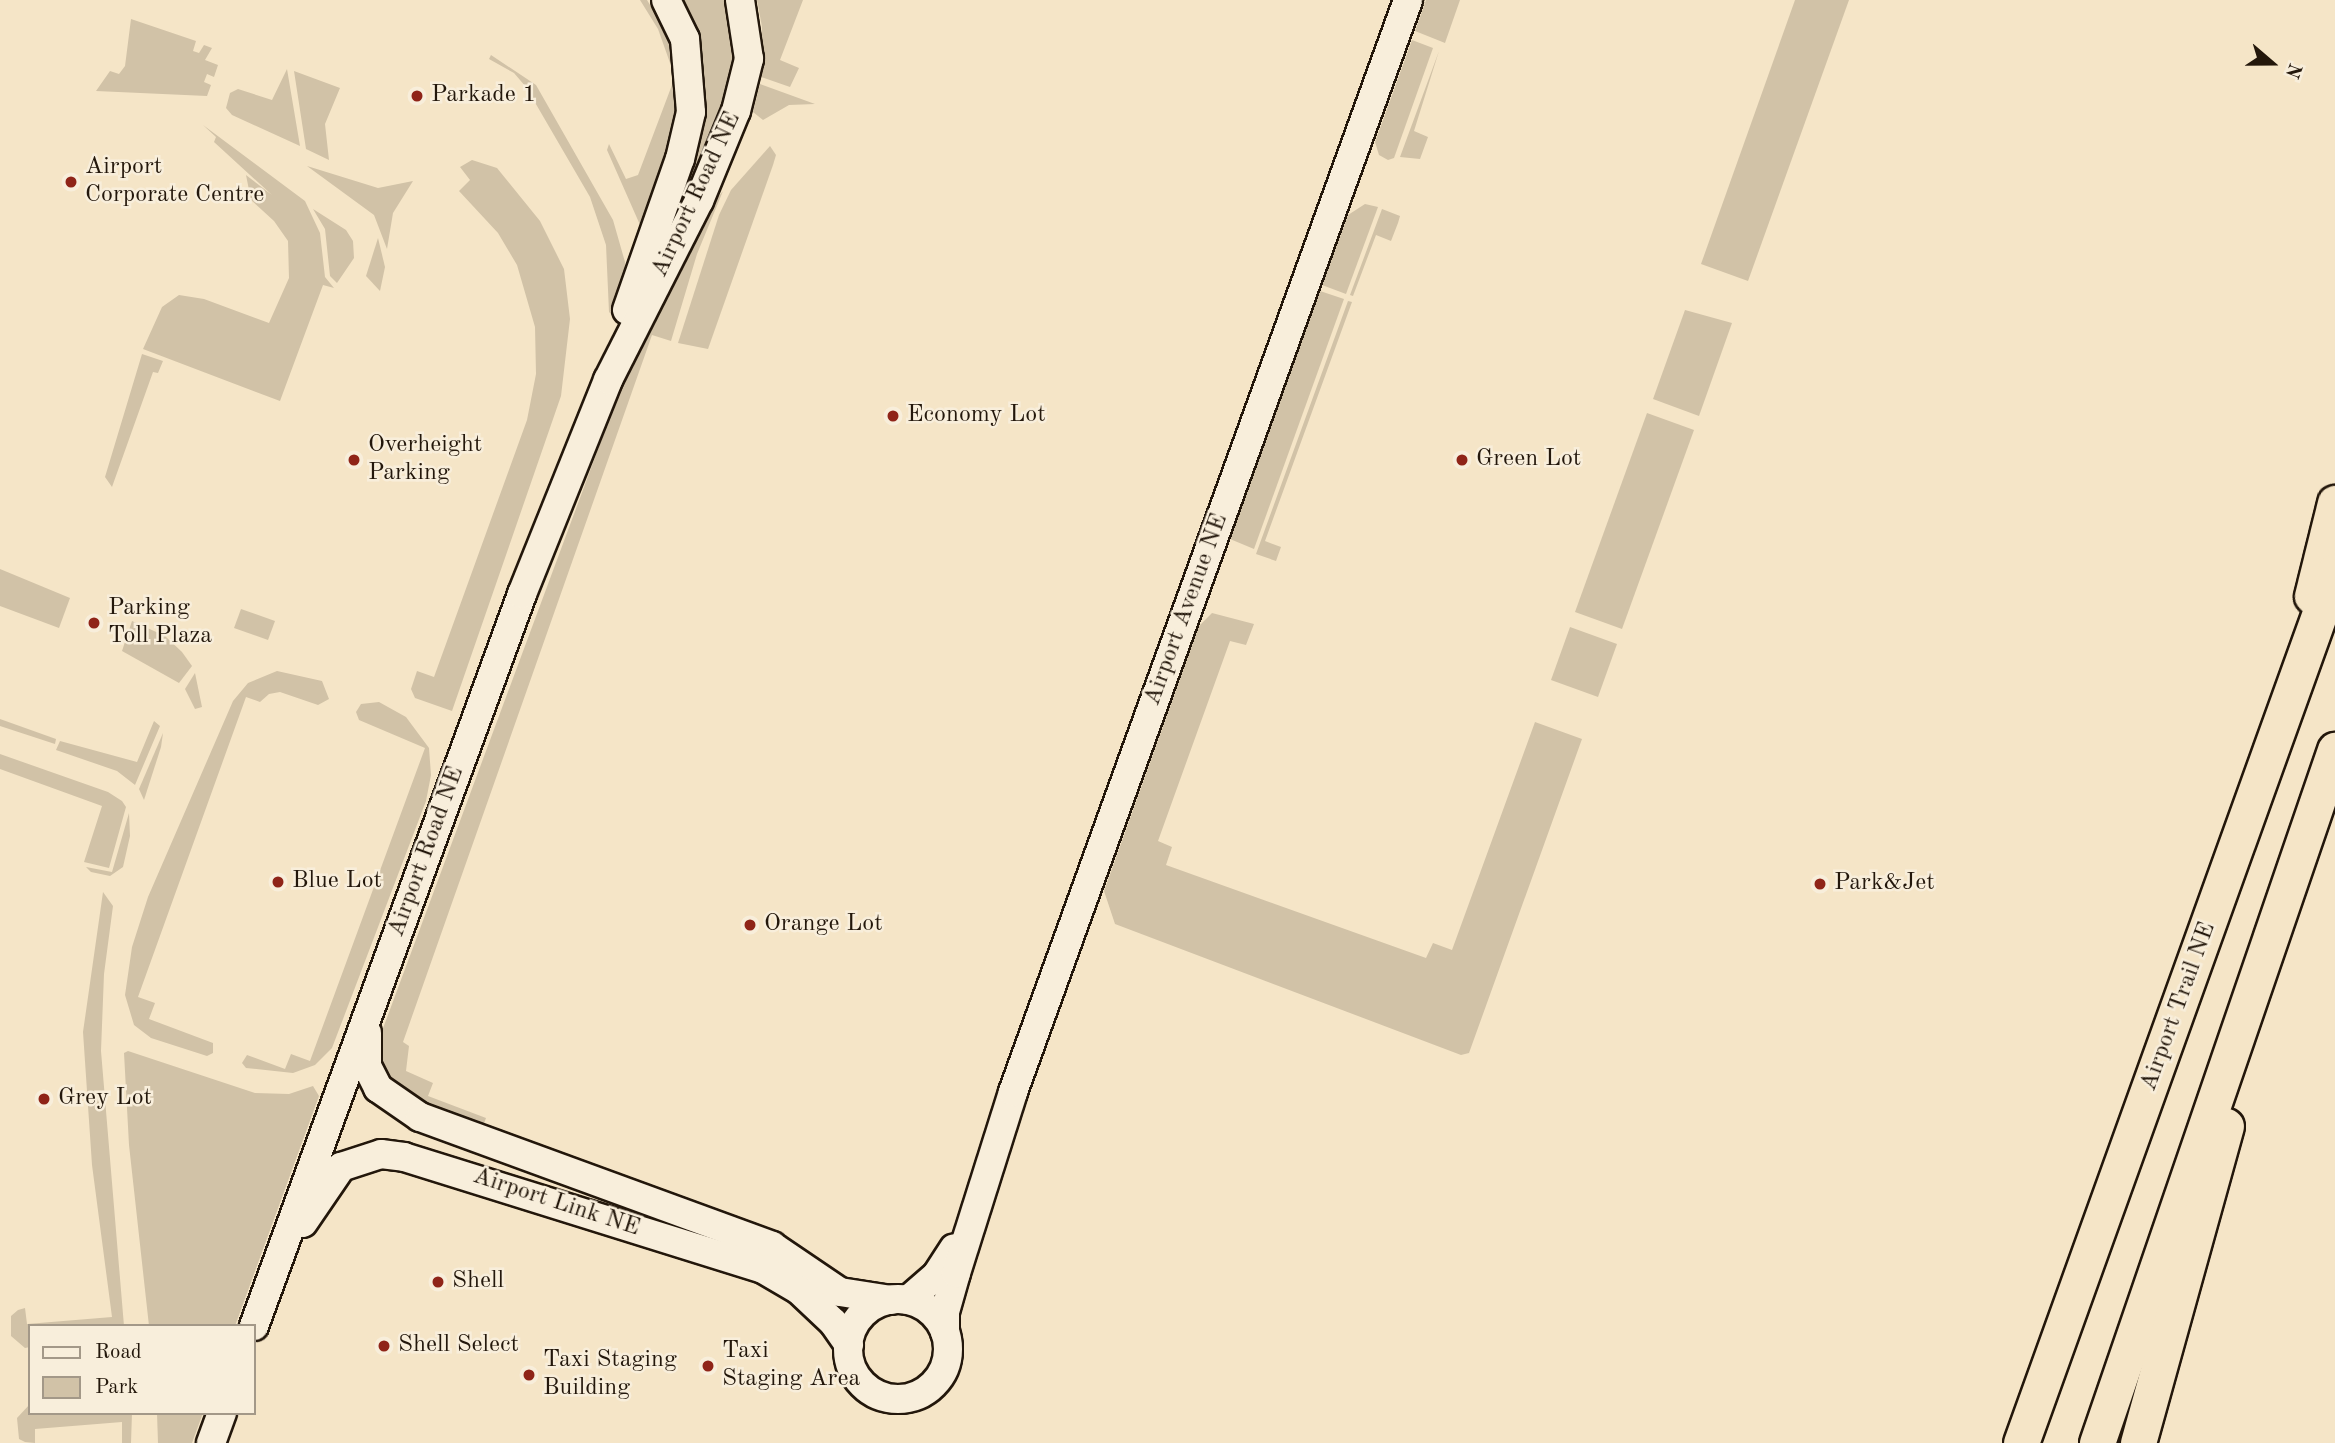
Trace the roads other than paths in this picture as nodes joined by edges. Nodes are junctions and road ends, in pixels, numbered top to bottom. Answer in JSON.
{"nodes":[{"id":1,"x":666,"y":0,"type":"edge"},
{"id":2,"x":740,"y":0,"type":"edge"},
{"id":3,"x":1409,"y":0,"type":"edge"},
{"id":4,"x":608,"y":380,"type":"junction"},
{"id":5,"x":2335,"y":503,"type":"edge"},
{"id":6,"x":2335,"y":571,"type":"edge"},
{"id":7,"x":2278,"y":735,"type":"junction"},
{"id":8,"x":2335,"y":750,"type":"edge"},
{"id":9,"x":2270,"y":935,"type":"junction"},
{"id":10,"x":368,"y":1012,"type":"junction"},
{"id":11,"x":515,"y":1191,"type":"junction"},
{"id":12,"x":2104,"y":1216,"type":"junction"},
{"id":13,"x":971,"y":1222,"type":"junction"},
{"id":14,"x":714,"y":1225,"type":"junction"},
{"id":15,"x":279,"y":1257,"type":"junction"},
{"id":16,"x":900,"y":1300,"type":"junction"},
{"id":17,"x":255,"y":1324,"type":"edge"},
{"id":18,"x":945,"y":1332,"type":"junction"},
{"id":19,"x":849,"y":1345,"type":"junction"},
{"id":20,"x":221,"y":1415,"type":"edge"},
{"id":21,"x":211,"y":1443,"type":"edge"},
{"id":22,"x":2003,"y":1443,"type":"edge"},
{"id":23,"x":2021,"y":1443,"type":"edge"},
{"id":24,"x":2097,"y":1443,"type":"edge"},
{"id":25,"x":2138,"y":1443,"type":"edge"}],
"edges":[{"from":1,"to":4,"type":"street","name":"Airport Road NE"},
{"from":2,"to":4,"type":"street","name":"Airport Road NE"},
{"from":3,"to":13,"type":"street","name":"Airport Avenue NE"},
{"from":4,"to":10,"type":"street","name":"Airport Road NE"},
{"from":5,"to":7,"type":"highway"},
{"from":6,"to":7,"type":"highway","name":"Airport Trail NE"},
{"from":7,"to":12,"type":"highway","name":"Airport Trail NE"},
{"from":8,"to":9,"type":"highway"},
{"from":9,"to":24,"type":"highway"},
{"from":9,"to":25,"type":"highway"},
{"from":10,"to":14,"type":"street","name":"Airport Link NE"},
{"from":10,"to":15,"type":"street","name":"Airport Road NE"},
{"from":11,"to":14,"type":"street"},
{"from":11,"to":15,"type":"street","name":"Airport Link NE"},
{"from":11,"to":19,"type":"street","name":"Airport Link NE"},
{"from":12,"to":22,"type":"highway"},
{"from":12,"to":23,"type":"highway","name":"Airport Trail NE"},
{"from":13,"to":16,"type":"street","name":"Airport Avenue NE"},
{"from":13,"to":18,"type":"street","name":"Airport Avenue NE"},
{"from":14,"to":16,"type":"street","name":"Airport Link NE"},
{"from":15,"to":17,"type":"street","name":"Airport Road NE"},
{"from":16,"to":18,"type":"street"},
{"from":16,"to":19,"type":"street"},
{"from":18,"to":19,"type":"street"},
{"from":20,"to":21,"type":"street"}]}
